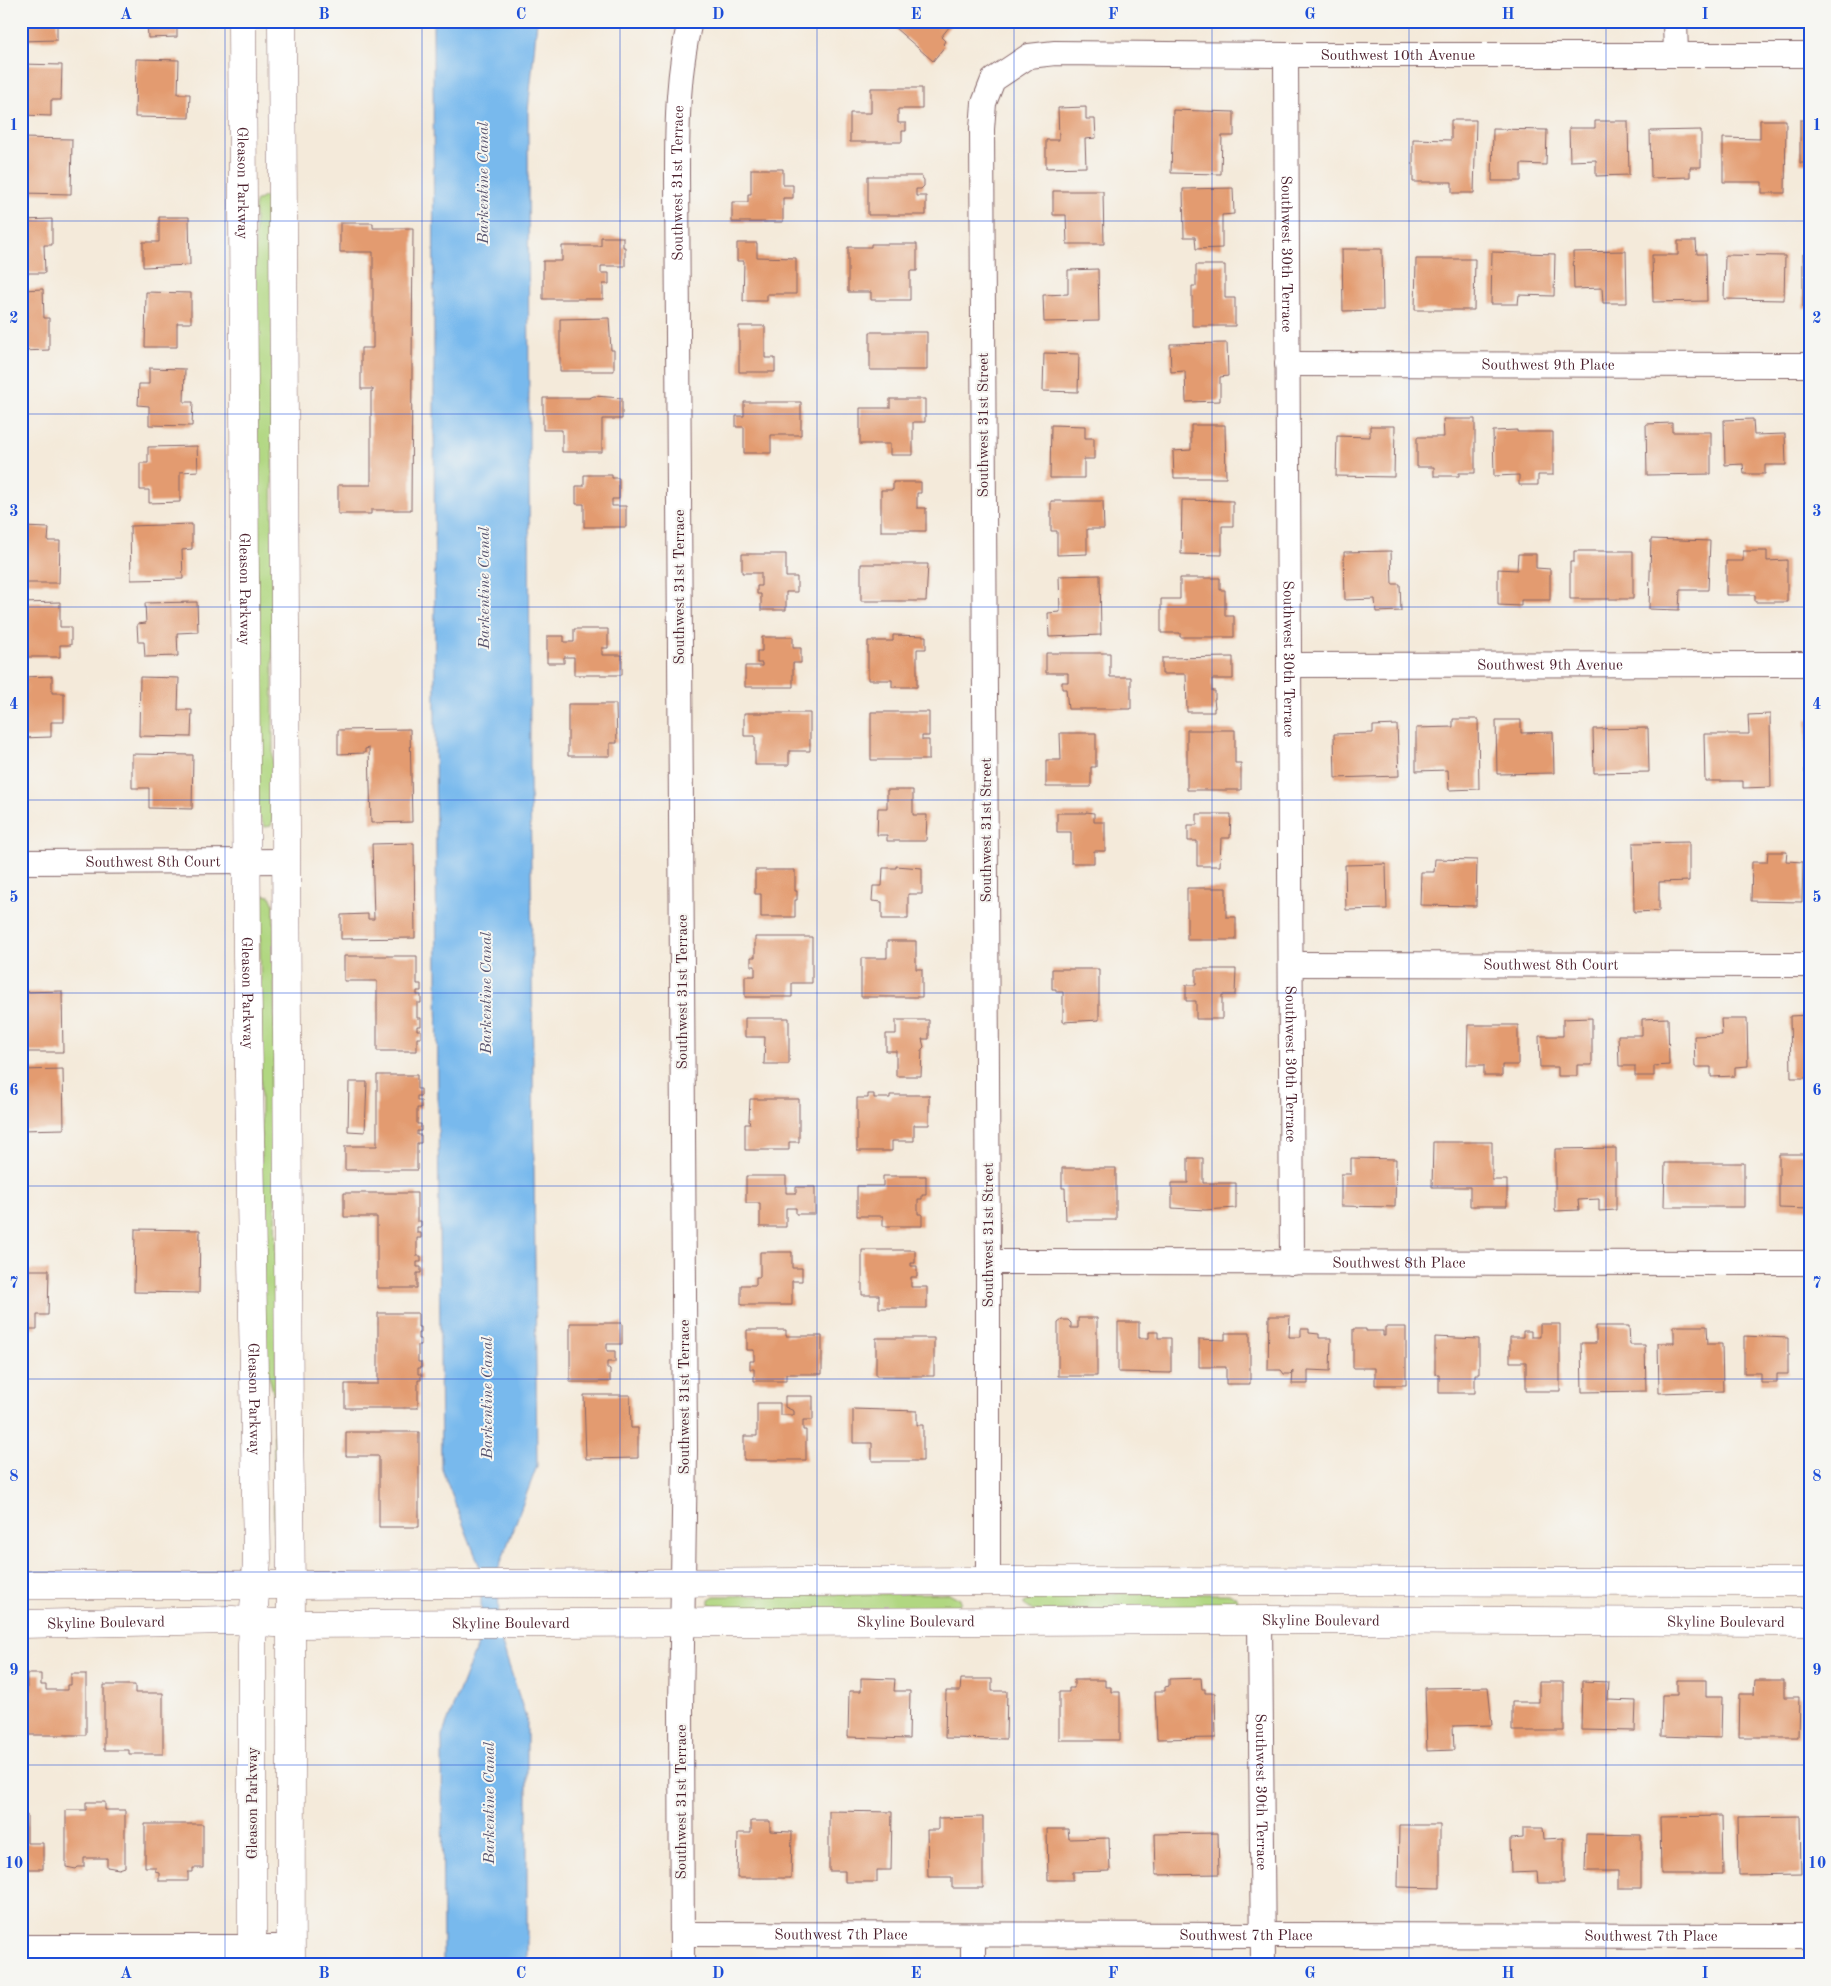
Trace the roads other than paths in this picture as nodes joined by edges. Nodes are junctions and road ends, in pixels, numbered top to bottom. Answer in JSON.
{"nodes":[{"id":1,"x":242,"y":21,"type":"edge"},
{"id":2,"x":282,"y":21,"type":"edge"},
{"id":3,"x":690,"y":21,"type":"edge"},
{"id":4,"x":1675,"y":21,"type":"edge"},
{"id":5,"x":1286,"y":55,"type":"junction"},
{"id":6,"x":1676,"y":55,"type":"junction"},
{"id":7,"x":1810,"y":55,"type":"edge"},
{"id":8,"x":993,"y":80,"type":"joint"},
{"id":9,"x":1287,"y":364,"type":"junction"},
{"id":10,"x":1810,"y":365,"type":"edge"},
{"id":11,"x":1810,"y":664,"type":"edge"},
{"id":12,"x":1290,"y":665,"type":"junction"},
{"id":13,"x":248,"y":861,"type":"junction"},
{"id":14,"x":286,"y":861,"type":"junction"},
{"id":15,"x":21,"y":862,"type":"edge"},
{"id":16,"x":1291,"y":964,"type":"junction"},
{"id":17,"x":1810,"y":965,"type":"edge"},
{"id":18,"x":988,"y":1262,"type":"junction"},
{"id":19,"x":1292,"y":1263,"type":"junction"},
{"id":20,"x":1810,"y":1263,"type":"edge"},
{"id":21,"x":1260,"y":1581,"type":"junction"},
{"id":22,"x":988,"y":1582,"type":"junction"},
{"id":23,"x":1810,"y":1582,"type":"edge"},
{"id":24,"x":684,"y":1583,"type":"junction"},
{"id":25,"x":21,"y":1585,"type":"edge"},
{"id":26,"x":255,"y":1585,"type":"junction"},
{"id":27,"x":291,"y":1585,"type":"junction"},
{"id":28,"x":1260,"y":1620,"type":"junction"},
{"id":29,"x":989,"y":1621,"type":"junction"},
{"id":30,"x":253,"y":1622,"type":"junction"},
{"id":31,"x":683,"y":1622,"type":"junction"},
{"id":32,"x":1810,"y":1622,"type":"edge"},
{"id":33,"x":21,"y":1624,"type":"edge"},
{"id":34,"x":290,"y":1624,"type":"junction"},
{"id":35,"x":682,"y":1934,"type":"junction"},
{"id":36,"x":973,"y":1935,"type":"junction"},
{"id":37,"x":1262,"y":1935,"type":"junction"},
{"id":38,"x":1810,"y":1936,"type":"edge"},
{"id":39,"x":21,"y":1947,"type":"edge"},
{"id":40,"x":252,"y":1956,"type":"edge"},
{"id":41,"x":291,"y":1956,"type":"edge"},
{"id":42,"x":682,"y":1965,"type":"edge"},
{"id":43,"x":973,"y":1965,"type":"edge"},
{"id":44,"x":1263,"y":1965,"type":"edge"}],
"edges":[{"from":1,"to":13,"type":"main road","name":"Gleason Parkway"},
{"from":2,"to":14,"type":"main road"},
{"from":3,"to":24,"type":"street","name":"Southwest 31st Terrace"},
{"from":4,"to":6,"type":"street"},
{"from":5,"to":6,"type":"street","name":"Southwest 10th Avenue"},
{"from":5,"to":8,"type":"street","name":"Southwest 10th Avenue"},
{"from":5,"to":9,"type":"street","name":"Southwest 30th Terrace"},
{"from":6,"to":7,"type":"street","name":"Southwest 10th Avenue"},
{"from":8,"to":18,"type":"street","name":"Southwest 31st Street"},
{"from":9,"to":10,"type":"street","name":"Southwest 9th Place"},
{"from":9,"to":12,"type":"street","name":"Southwest 30th Terrace"},
{"from":11,"to":12,"type":"street","name":"Southwest 9th Avenue"},
{"from":12,"to":16,"type":"street","name":"Southwest 30th Terrace"},
{"from":13,"to":14,"type":"street","name":"Southwest 8th Court"},
{"from":13,"to":15,"type":"street","name":"Southwest 8th Court"},
{"from":13,"to":26,"type":"main road","name":"Gleason Parkway"},
{"from":14,"to":27,"type":"main road"},
{"from":16,"to":17,"type":"street","name":"Southwest 8th Court"},
{"from":16,"to":19,"type":"street","name":"Southwest 30th Terrace"},
{"from":18,"to":19,"type":"street","name":"Southwest 8th Place"},
{"from":18,"to":22,"type":"street","name":"Southwest 31st Street"},
{"from":19,"to":20,"type":"street","name":"Southwest 8th Place"},
{"from":21,"to":22,"type":"main road"},
{"from":21,"to":23,"type":"main road"},
{"from":21,"to":28,"type":"main road"},
{"from":22,"to":24,"type":"main road"},
{"from":22,"to":29,"type":"main road"},
{"from":24,"to":27,"type":"main road"},
{"from":24,"to":31,"type":"street","name":"Southwest 31st Terrace"},
{"from":25,"to":26,"type":"main road"},
{"from":26,"to":27,"type":"main road"},
{"from":26,"to":30,"type":"main road","name":"Gleason Parkway"},
{"from":27,"to":34,"type":"main road"},
{"from":28,"to":29,"type":"main road","name":"Skyline Boulevard"},
{"from":28,"to":32,"type":"main road","name":"Skyline Boulevard"},
{"from":28,"to":37,"type":"street","name":"Southwest 30th Terrace"},
{"from":29,"to":31,"type":"main road","name":"Skyline Boulevard"},
{"from":30,"to":33,"type":"main road","name":"Skyline Boulevard"},
{"from":30,"to":34,"type":"main road","name":"Skyline Boulevard"},
{"from":30,"to":40,"type":"main road","name":"Gleason Parkway"},
{"from":31,"to":34,"type":"main road","name":"Skyline Boulevard"},
{"from":31,"to":35,"type":"street","name":"Southwest 31st Terrace"},
{"from":34,"to":41,"type":"main road"},
{"from":35,"to":36,"type":"street","name":"Southwest 7th Place"},
{"from":35,"to":42,"type":"street","name":"Southwest 31st Terrace"},
{"from":36,"to":37,"type":"street","name":"Southwest 7th Place"},
{"from":36,"to":43,"type":"street"},
{"from":37,"to":38,"type":"street","name":"Southwest 7th Place"},
{"from":37,"to":44,"type":"street","name":"Southwest 30th Terrace"},
{"from":39,"to":40,"type":"street"},
{"from":40,"to":41,"type":"street"}]}
